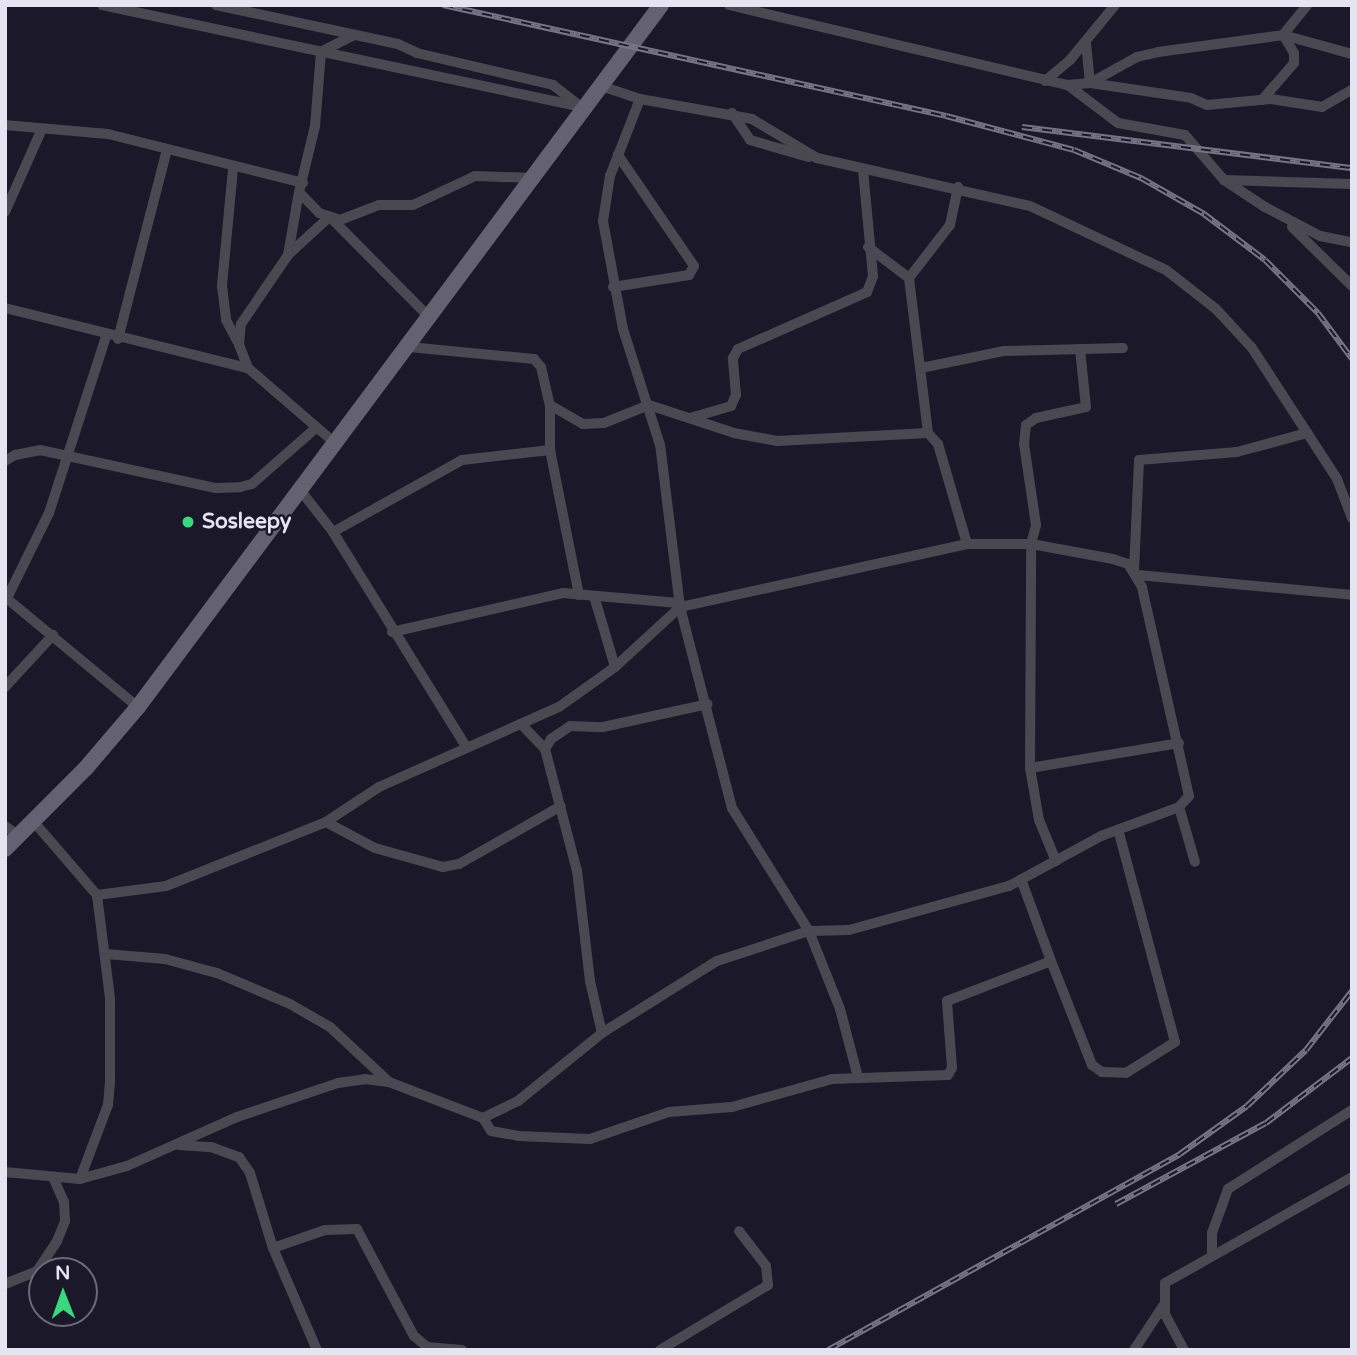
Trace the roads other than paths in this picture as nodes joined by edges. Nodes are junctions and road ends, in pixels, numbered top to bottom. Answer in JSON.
{"nodes":[{"id":1,"x":102,"y":5,"type":"edge"},
{"id":2,"x":216,"y":5,"type":"edge"},
{"id":3,"x":661,"y":5,"type":"edge"},
{"id":4,"x":729,"y":5,"type":"edge"},
{"id":5,"x":1115,"y":5,"type":"edge"},
{"id":6,"x":1307,"y":5,"type":"edge"},
{"id":7,"x":354,"y":34,"type":"junction"},
{"id":8,"x":1283,"y":35,"type":"junction"},
{"id":9,"x":1086,"y":43,"type":"junction"},
{"id":10,"x":321,"y":52,"type":"junction"},
{"id":11,"x":1352,"y":54,"type":"edge"},
{"id":12,"x":1045,"y":81,"type":"junction"},
{"id":13,"x":1090,"y":83,"type":"junction"},
{"id":14,"x":1067,"y":85,"type":"junction"},
{"id":15,"x":601,"y":86,"type":"junction"},
{"id":16,"x":1352,"y":90,"type":"edge"},
{"id":17,"x":640,"y":99,"type":"junction"},
{"id":18,"x":1262,"y":100,"type":"junction"},
{"id":19,"x":583,"y":107,"type":"junction"},
{"id":20,"x":732,"y":113,"type":"junction"},
{"id":21,"x":5,"y":125,"type":"edge"},
{"id":22,"x":42,"y":129,"type":"junction"},
{"id":23,"x":167,"y":150,"type":"junction"},
{"id":24,"x":618,"y":155,"type":"junction"},
{"id":25,"x":817,"y":158,"type":"junction"},
{"id":26,"x":233,"y":169,"type":"junction"},
{"id":27,"x":863,"y":170,"type":"junction"},
{"id":28,"x":536,"y":178,"type":"junction"},
{"id":29,"x":1224,"y":180,"type":"junction"},
{"id":30,"x":1352,"y":184,"type":"edge"},
{"id":31,"x":958,"y":187,"type":"junction"},
{"id":32,"x":301,"y":188,"type":"junction"},
{"id":33,"x":5,"y":212,"type":"edge"},
{"id":34,"x":330,"y":219,"type":"junction"},
{"id":35,"x":1285,"y":220,"type":"junction"},
{"id":36,"x":1352,"y":242,"type":"edge"},
{"id":37,"x":867,"y":247,"type":"junction"},
{"id":38,"x":288,"y":255,"type":"junction"},
{"id":39,"x":909,"y":278,"type":"junction"},
{"id":40,"x":1351,"y":284,"type":"edge"},
{"id":41,"x":613,"y":287,"type":"junction"},
{"id":42,"x":5,"y":308,"type":"edge"},
{"id":43,"x":431,"y":319,"type":"junction"},
{"id":44,"x":112,"y":338,"type":"junction"},
{"id":45,"x":239,"y":345,"type":"junction"},
{"id":46,"x":409,"y":347,"type":"junction"},
{"id":47,"x":1123,"y":348,"type":"dead end"},
{"id":48,"x":1080,"y":349,"type":"junction"},
{"id":49,"x":248,"y":368,"type":"junction"},
{"id":50,"x":921,"y":368,"type":"junction"},
{"id":51,"x":550,"y":405,"type":"junction"},
{"id":52,"x":649,"y":405,"type":"junction"},
{"id":53,"x":690,"y":418,"type":"junction"},
{"id":54,"x":317,"y":427,"type":"junction"},
{"id":55,"x":928,"y":433,"type":"junction"},
{"id":56,"x":1307,"y":433,"type":"junction"},
{"id":57,"x":337,"y":444,"type":"junction"},
{"id":58,"x":550,"y":450,"type":"junction"},
{"id":59,"x":70,"y":456,"type":"junction"},
{"id":60,"x":5,"y":461,"type":"edge"},
{"id":61,"x":301,"y":491,"type":"junction"},
{"id":62,"x":1352,"y":518,"type":"edge"},
{"id":63,"x":333,"y":533,"type":"junction"},
{"id":64,"x":968,"y":544,"type":"junction"},
{"id":65,"x":1031,"y":544,"type":"junction"},
{"id":66,"x":1136,"y":573,"type":"junction"},
{"id":67,"x":579,"y":595,"type":"junction"},
{"id":68,"x":1352,"y":595,"type":"edge"},
{"id":69,"x":594,"y":596,"type":"junction"},
{"id":70,"x":6,"y":598,"type":"edge"},
{"id":71,"x":680,"y":605,"type":"junction"},
{"id":72,"x":392,"y":632,"type":"junction"},
{"id":73,"x":53,"y":635,"type":"junction"},
{"id":74,"x":615,"y":667,"type":"junction"},
{"id":75,"x":5,"y":687,"type":"edge"},
{"id":76,"x":708,"y":704,"type":"junction"},
{"id":77,"x":138,"y":707,"type":"junction"},
{"id":78,"x":559,"y":707,"type":"junction"},
{"id":79,"x":521,"y":724,"type":"junction"},
{"id":80,"x":570,"y":726,"type":"junction"},
{"id":81,"x":1179,"y":743,"type":"junction"},
{"id":82,"x":467,"y":748,"type":"junction"},
{"id":83,"x":545,"y":749,"type":"junction"},
{"id":84,"x":1030,"y":768,"type":"junction"},
{"id":85,"x":561,"y":806,"type":"junction"},
{"id":86,"x":1179,"y":807,"type":"junction"},
{"id":87,"x":326,"y":821,"type":"junction"},
{"id":88,"x":34,"y":822,"type":"junction"},
{"id":89,"x":5,"y":826,"type":"edge"},
{"id":90,"x":1118,"y":830,"type":"junction"},
{"id":91,"x":20,"y":837,"type":"junction"},
{"id":92,"x":5,"y":849,"type":"edge"},
{"id":93,"x":1056,"y":861,"type":"junction"},
{"id":94,"x":1195,"y":862,"type":"dead end"},
{"id":95,"x":1021,"y":879,"type":"junction"},
{"id":96,"x":97,"y":895,"type":"junction"},
{"id":97,"x":809,"y":931,"type":"junction"},
{"id":98,"x":106,"y":954,"type":"junction"},
{"id":99,"x":1051,"y":961,"type":"junction"},
{"id":100,"x":601,"y":1033,"type":"junction"},
{"id":101,"x":858,"y":1077,"type":"junction"},
{"id":102,"x":389,"y":1082,"type":"junction"},
{"id":103,"x":1352,"y":1110,"type":"edge"},
{"id":104,"x":483,"y":1118,"type":"junction"},
{"id":105,"x":178,"y":1144,"type":"junction"},
{"id":106,"x":5,"y":1172,"type":"edge"},
{"id":107,"x":52,"y":1177,"type":"junction"},
{"id":108,"x":1352,"y":1177,"type":"edge"},
{"id":109,"x":80,"y":1179,"type":"junction"},
{"id":110,"x":738,"y":1231,"type":"dead end"},
{"id":111,"x":273,"y":1248,"type":"junction"},
{"id":112,"x":1212,"y":1253,"type":"junction"},
{"id":113,"x":5,"y":1284,"type":"edge"},
{"id":114,"x":1163,"y":1306,"type":"junction"},
{"id":115,"x":317,"y":1350,"type":"edge"},
{"id":116,"x":462,"y":1350,"type":"edge"},
{"id":117,"x":660,"y":1350,"type":"edge"},
{"id":118,"x":1134,"y":1350,"type":"edge"},
{"id":119,"x":1184,"y":1350,"type":"edge"}],
"edges":[{"from":1,"to":10,"type":"street"},
{"from":2,"to":7,"type":"street"},
{"from":3,"to":15,"type":"street"},
{"from":4,"to":12,"type":"street"},
{"from":5,"to":9,"type":"street"},
{"from":6,"to":8,"type":"street"},
{"from":7,"to":10,"type":"street"},
{"from":7,"to":19,"type":"street"},
{"from":8,"to":11,"type":"street"},
{"from":8,"to":13,"type":"street"},
{"from":8,"to":18,"type":"street"},
{"from":9,"to":12,"type":"street"},
{"from":9,"to":13,"type":"street"},
{"from":10,"to":19,"type":"street"},
{"from":10,"to":32,"type":"street"},
{"from":12,"to":14,"type":"street"},
{"from":13,"to":14,"type":"street"},
{"from":13,"to":18,"type":"street"},
{"from":14,"to":29,"type":"street"},
{"from":15,"to":17,"type":"street"},
{"from":15,"to":19,"type":"street"},
{"from":16,"to":18,"type":"street"},
{"from":17,"to":20,"type":"street"},
{"from":17,"to":24,"type":"street"},
{"from":19,"to":28,"type":"street"},
{"from":20,"to":25,"type":"street"},
{"from":20,"to":25,"type":"street"},
{"from":21,"to":22,"type":"street"},
{"from":22,"to":23,"type":"street"},
{"from":22,"to":33,"type":"street"},
{"from":23,"to":26,"type":"street"},
{"from":23,"to":44,"type":"street"},
{"from":24,"to":41,"type":"street"},
{"from":24,"to":41,"type":"street"},
{"from":25,"to":27,"type":"street"},
{"from":26,"to":32,"type":"street"},
{"from":26,"to":45,"type":"street"},
{"from":27,"to":31,"type":"street"},
{"from":27,"to":37,"type":"street"},
{"from":28,"to":34,"type":"street"},
{"from":28,"to":43,"type":"street"},
{"from":29,"to":30,"type":"street"},
{"from":29,"to":35,"type":"street"},
{"from":31,"to":39,"type":"street"},
{"from":31,"to":56,"type":"street"},
{"from":32,"to":34,"type":"street"},
{"from":32,"to":38,"type":"street"},
{"from":34,"to":38,"type":"street"},
{"from":34,"to":43,"type":"street"},
{"from":35,"to":36,"type":"street"},
{"from":35,"to":40,"type":"street"},
{"from":37,"to":39,"type":"street"},
{"from":37,"to":53,"type":"street"},
{"from":38,"to":45,"type":"street"},
{"from":39,"to":50,"type":"street"},
{"from":41,"to":52,"type":"street"},
{"from":42,"to":44,"type":"street"},
{"from":43,"to":46,"type":"street"},
{"from":44,"to":49,"type":"street"},
{"from":44,"to":59,"type":"street"},
{"from":45,"to":49,"type":"street"},
{"from":46,"to":51,"type":"street"},
{"from":46,"to":57,"type":"street"},
{"from":47,"to":48,"type":"street"},
{"from":48,"to":50,"type":"street"},
{"from":48,"to":65,"type":"street"},
{"from":49,"to":54,"type":"street"},
{"from":50,"to":55,"type":"street"},
{"from":51,"to":52,"type":"street"},
{"from":51,"to":58,"type":"street"},
{"from":52,"to":53,"type":"street"},
{"from":52,"to":71,"type":"street"},
{"from":53,"to":55,"type":"street"},
{"from":54,"to":57,"type":"street"},
{"from":54,"to":59,"type":"street"},
{"from":55,"to":64,"type":"street"},
{"from":56,"to":62,"type":"street"},
{"from":56,"to":66,"type":"street"},
{"from":57,"to":61,"type":"street"},
{"from":58,"to":63,"type":"street"},
{"from":58,"to":67,"type":"street"},
{"from":59,"to":60,"type":"street"},
{"from":59,"to":70,"type":"street"},
{"from":61,"to":63,"type":"street"},
{"from":61,"to":77,"type":"street"},
{"from":63,"to":72,"type":"street"},
{"from":64,"to":65,"type":"street"},
{"from":64,"to":71,"type":"street"},
{"from":65,"to":66,"type":"street"},
{"from":65,"to":84,"type":"street"},
{"from":66,"to":68,"type":"street"},
{"from":66,"to":81,"type":"street"},
{"from":67,"to":69,"type":"street"},
{"from":67,"to":72,"type":"street"},
{"from":69,"to":71,"type":"street"},
{"from":69,"to":74,"type":"street"},
{"from":70,"to":73,"type":"street"},
{"from":71,"to":74,"type":"street"},
{"from":71,"to":76,"type":"street"},
{"from":72,"to":82,"type":"street"},
{"from":73,"to":75,"type":"street"},
{"from":73,"to":77,"type":"street"},
{"from":74,"to":78,"type":"street"},
{"from":76,"to":80,"type":"street"},
{"from":76,"to":97,"type":"street"},
{"from":77,"to":88,"type":"street"},
{"from":78,"to":79,"type":"street"},
{"from":78,"to":80,"type":"street"},
{"from":79,"to":82,"type":"street"},
{"from":79,"to":83,"type":"street"},
{"from":80,"to":83,"type":"street"},
{"from":81,"to":84,"type":"street"},
{"from":81,"to":86,"type":"street"},
{"from":82,"to":87,"type":"street"},
{"from":83,"to":85,"type":"street"},
{"from":84,"to":93,"type":"street"},
{"from":85,"to":87,"type":"street"},
{"from":85,"to":100,"type":"street"},
{"from":86,"to":90,"type":"street"},
{"from":86,"to":94,"type":"street"},
{"from":87,"to":96,"type":"street"},
{"from":88,"to":91,"type":"street"},
{"from":88,"to":96,"type":"street"},
{"from":89,"to":91,"type":"street"},
{"from":90,"to":93,"type":"street"},
{"from":90,"to":99,"type":"street"},
{"from":91,"to":92,"type":"street"},
{"from":93,"to":95,"type":"street"},
{"from":95,"to":97,"type":"street"},
{"from":95,"to":99,"type":"street"},
{"from":96,"to":98,"type":"street"},
{"from":97,"to":100,"type":"street"},
{"from":97,"to":101,"type":"street"},
{"from":98,"to":102,"type":"street"},
{"from":98,"to":109,"type":"street"},
{"from":99,"to":101,"type":"street"},
{"from":100,"to":104,"type":"street"},
{"from":101,"to":104,"type":"street"},
{"from":102,"to":104,"type":"street"},
{"from":102,"to":105,"type":"street"},
{"from":103,"to":112,"type":"street"},
{"from":105,"to":109,"type":"street"},
{"from":105,"to":111,"type":"street"},
{"from":106,"to":107,"type":"street"},
{"from":107,"to":109,"type":"street"},
{"from":107,"to":113,"type":"street"},
{"from":108,"to":112,"type":"street"},
{"from":110,"to":117,"type":"street"},
{"from":111,"to":115,"type":"street"},
{"from":111,"to":116,"type":"street"},
{"from":112,"to":114,"type":"street"},
{"from":114,"to":118,"type":"street"},
{"from":114,"to":119,"type":"street"}]}
